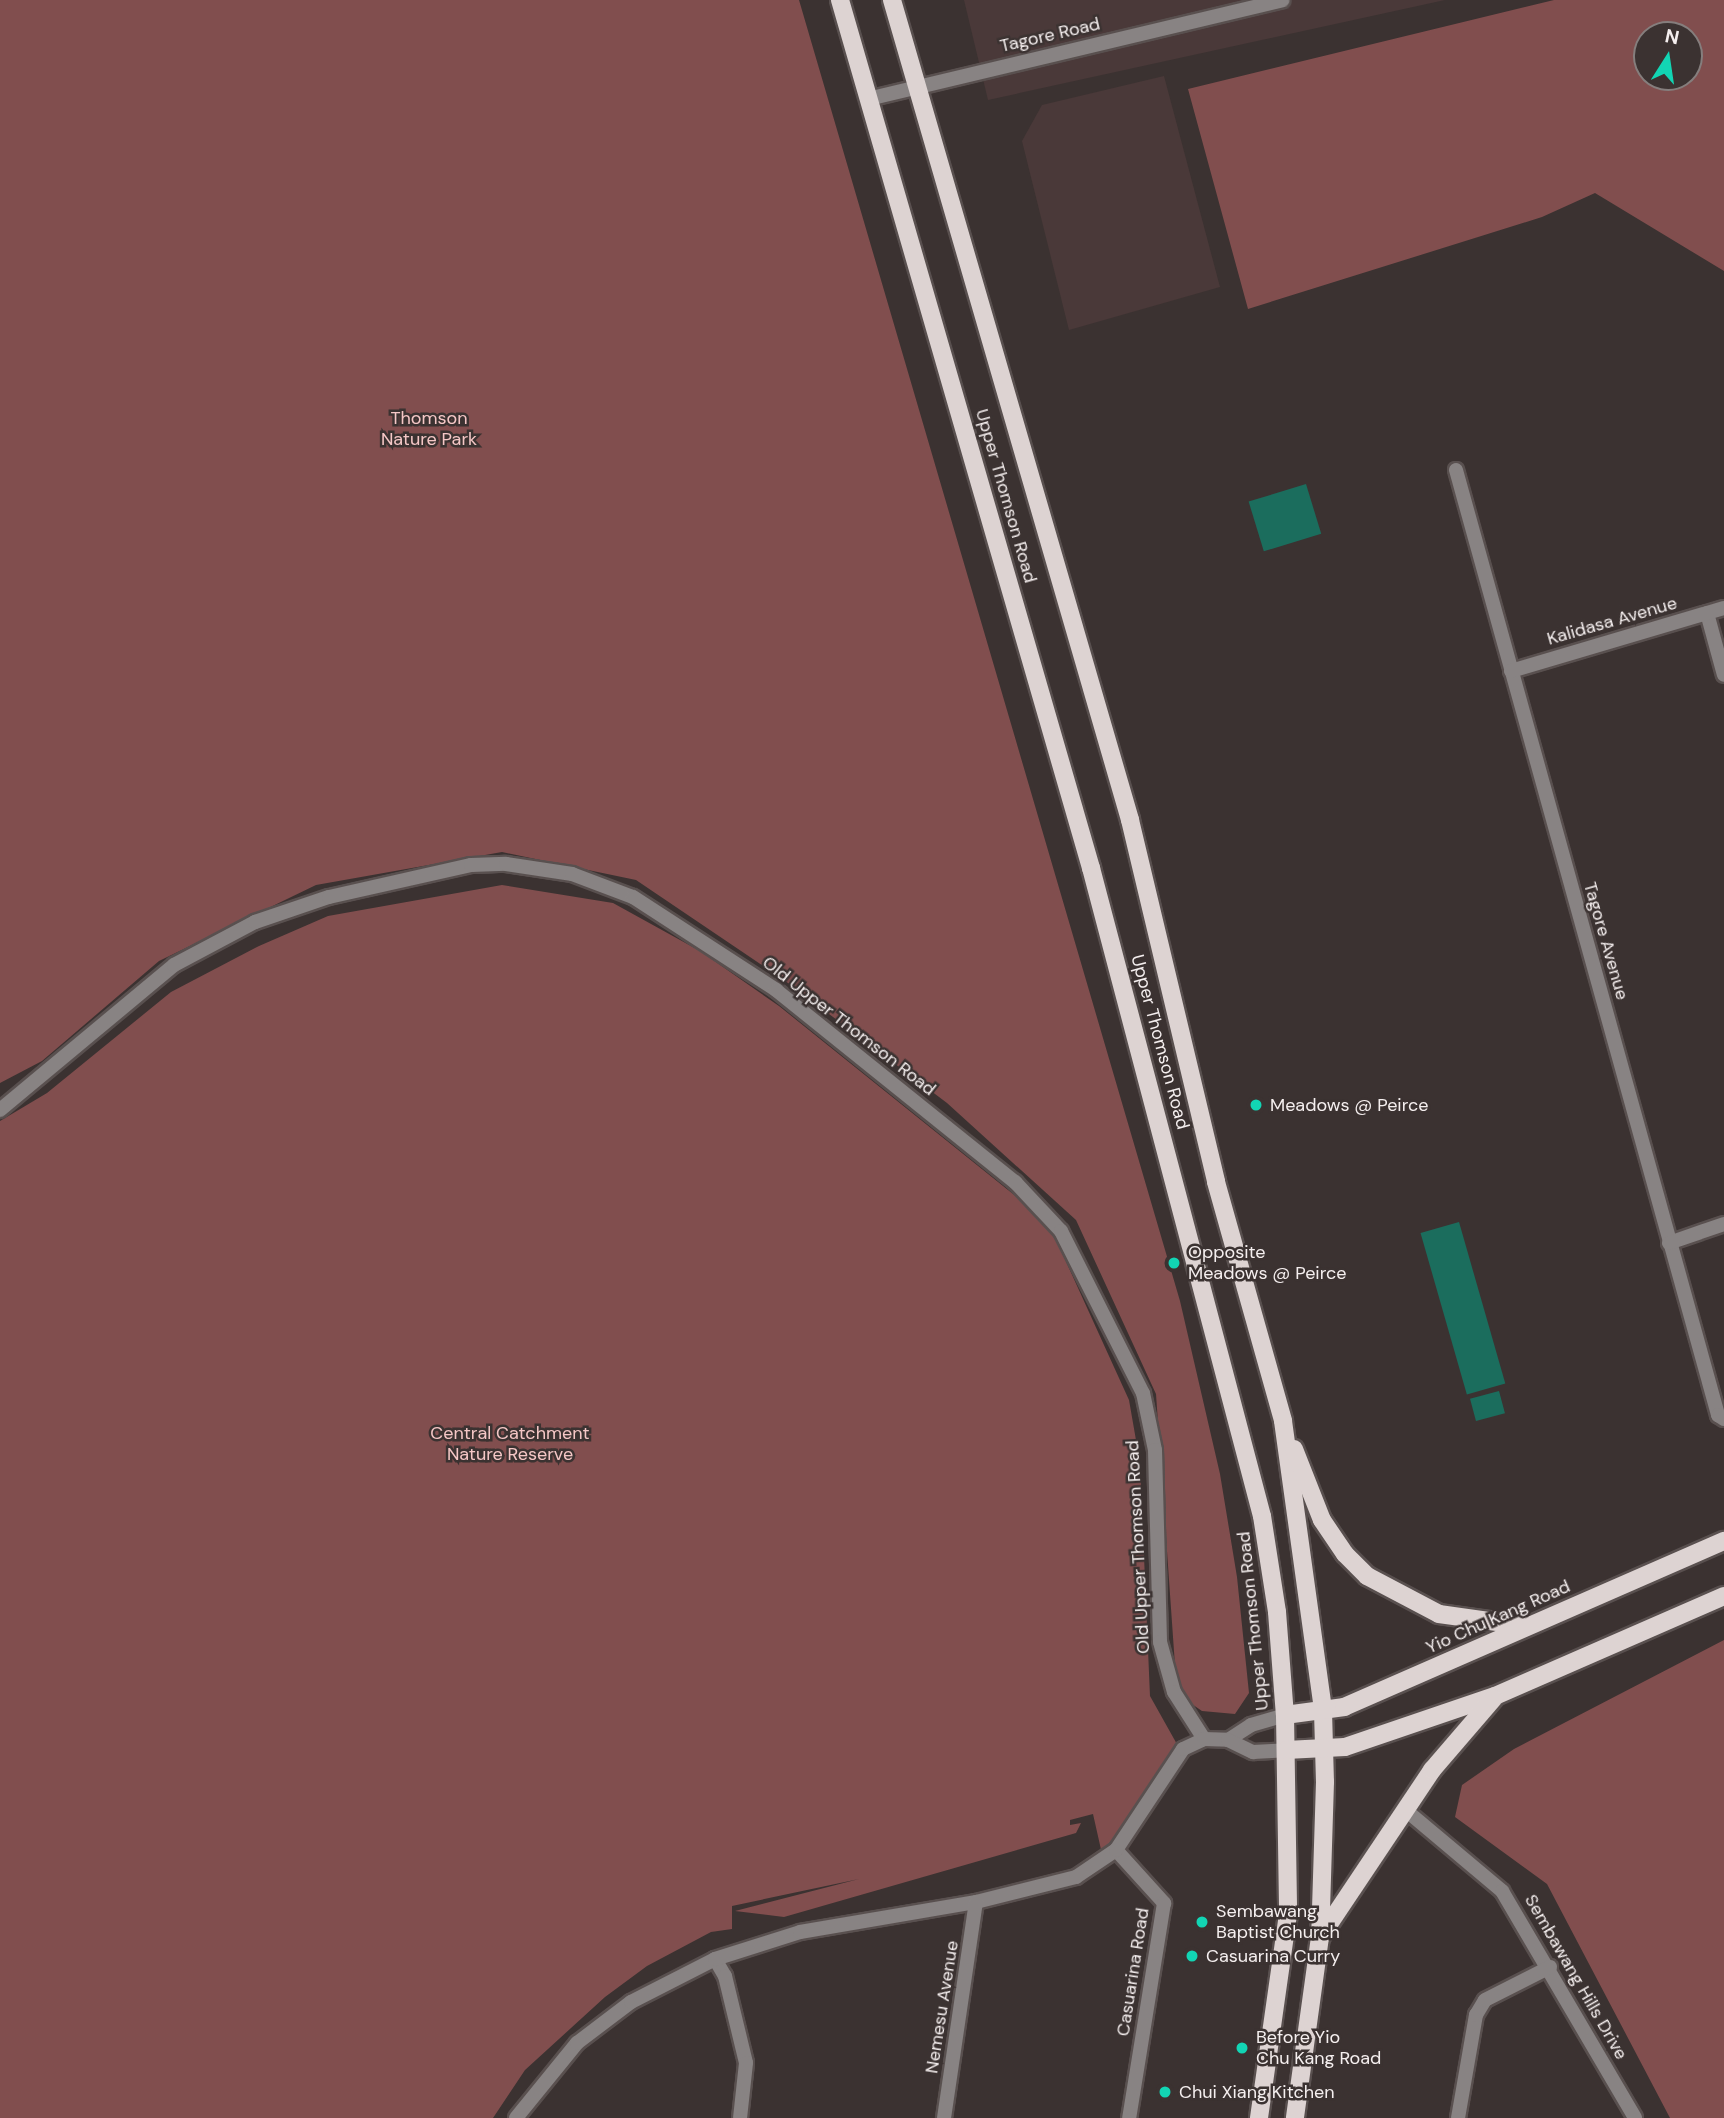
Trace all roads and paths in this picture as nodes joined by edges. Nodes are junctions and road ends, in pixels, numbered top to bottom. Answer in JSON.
{"nodes":[{"id":1,"x":840,"y":0,"type":"edge"},
{"id":2,"x":892,"y":0,"type":"edge"},
{"id":3,"x":1282,"y":0,"type":"edge"},
{"id":4,"x":916,"y":86,"type":"junction"},
{"id":5,"x":868,"y":99,"type":"junction"},
{"id":6,"x":1456,"y":470,"type":"dead end"},
{"id":7,"x":1724,"y":608,"type":"edge"},
{"id":8,"x":1707,"y":613,"type":"junction"},
{"id":9,"x":1511,"y":671,"type":"junction"},
{"id":10,"x":1724,"y":675,"type":"edge"},
{"id":11,"x":0,"y":1111,"type":"edge"},
{"id":12,"x":1724,"y":1224,"type":"edge"},
{"id":13,"x":1669,"y":1242,"type":"junction"},
{"id":14,"x":1724,"y":1419,"type":"edge"},
{"id":15,"x":1283,"y":1421,"type":"junction"},
{"id":16,"x":1724,"y":1541,"type":"edge"},
{"id":17,"x":1724,"y":1596,"type":"edge"},
{"id":18,"x":1530,"y":1626,"type":"junction"},
{"id":19,"x":1495,"y":1696,"type":"junction"},
{"id":20,"x":1323,"y":1711,"type":"junction"},
{"id":21,"x":1285,"y":1715,"type":"junction"},
{"id":22,"x":1204,"y":1739,"type":"junction"},
{"id":23,"x":1228,"y":1740,"type":"junction"},
{"id":24,"x":1286,"y":1750,"type":"junction"},
{"id":25,"x":1324,"y":1750,"type":"junction"},
{"id":26,"x":1408,"y":1812,"type":"junction"},
{"id":27,"x":1116,"y":1850,"type":"junction"},
{"id":28,"x":976,"y":1902,"type":"junction"},
{"id":29,"x":1320,"y":1937,"type":"junction"},
{"id":30,"x":715,"y":1959,"type":"junction"},
{"id":31,"x":1550,"y":1967,"type":"junction"},
{"id":32,"x":516,"y":2118,"type":"edge"},
{"id":33,"x":740,"y":2118,"type":"edge"},
{"id":34,"x":944,"y":2118,"type":"edge"},
{"id":35,"x":1129,"y":2118,"type":"edge"},
{"id":36,"x":1259,"y":2118,"type":"edge"},
{"id":37,"x":1295,"y":2118,"type":"edge"},
{"id":38,"x":1458,"y":2118,"type":"edge"},
{"id":39,"x":1635,"y":2118,"type":"edge"}],
"edges":[{"from":1,"to":5,"type":"main road","name":"Upper Thomson Road"},
{"from":2,"to":4,"type":"main road","name":"Upper Thomson Road"},
{"from":3,"to":4,"type":"street","name":"Tagore Road"},
{"from":4,"to":5,"type":"street","name":"Tagore Road"},
{"from":4,"to":15,"type":"main road","name":"Upper Thomson Road"},
{"from":5,"to":21,"type":"main road","name":"Upper Thomson Road"},
{"from":6,"to":9,"type":"street","name":"Tagore Avenue"},
{"from":7,"to":8,"type":"street","name":"Kalidasa Avenue"},
{"from":8,"to":9,"type":"street","name":"Kalidasa Avenue"},
{"from":8,"to":10,"type":"street"},
{"from":9,"to":13,"type":"street","name":"Tagore Avenue"},
{"from":11,"to":22,"type":"street","name":"Old Upper Thomson Road"},
{"from":12,"to":13,"type":"street"},
{"from":13,"to":14,"type":"street","name":"Tagore Avenue"},
{"from":15,"to":18,"type":"main road"},
{"from":15,"to":20,"type":"main road","name":"Upper Thomson Road"},
{"from":16,"to":18,"type":"main road","name":"Yio Chu Kang Road"},
{"from":17,"to":19,"type":"main road"},
{"from":18,"to":20,"type":"main road","name":"Yio Chu Kang Road"},
{"from":19,"to":25,"type":"main road"},
{"from":19,"to":26,"type":"main road"},
{"from":20,"to":21,"type":"main road","name":"Yio Chu Kang Road"},
{"from":20,"to":25,"type":"main road","name":"Upper Thomson Road"},
{"from":21,"to":23,"type":"street"},
{"from":21,"to":24,"type":"main road","name":"Upper Thomson Road"},
{"from":22,"to":23,"type":"street"},
{"from":22,"to":27,"type":"street"},
{"from":23,"to":24,"type":"street"},
{"from":24,"to":25,"type":"main road"},
{"from":24,"to":36,"type":"main road","name":"Upper Thomson Road"},
{"from":25,"to":29,"type":"main road","name":"Upper Thomson Road"},
{"from":26,"to":29,"type":"main road"},
{"from":26,"to":31,"type":"street","name":"Sembawang Hills Drive"},
{"from":27,"to":28,"type":"street"},
{"from":27,"to":35,"type":"street","name":"Casuarina Road"},
{"from":28,"to":30,"type":"street"},
{"from":28,"to":34,"type":"street","name":"Nemesu Avenue"},
{"from":29,"to":37,"type":"main road","name":"Upper Thomson Road"},
{"from":30,"to":32,"type":"street"},
{"from":30,"to":33,"type":"street"},
{"from":31,"to":38,"type":"street"},
{"from":31,"to":39,"type":"street","name":"Sembawang Hills Drive"}]}
